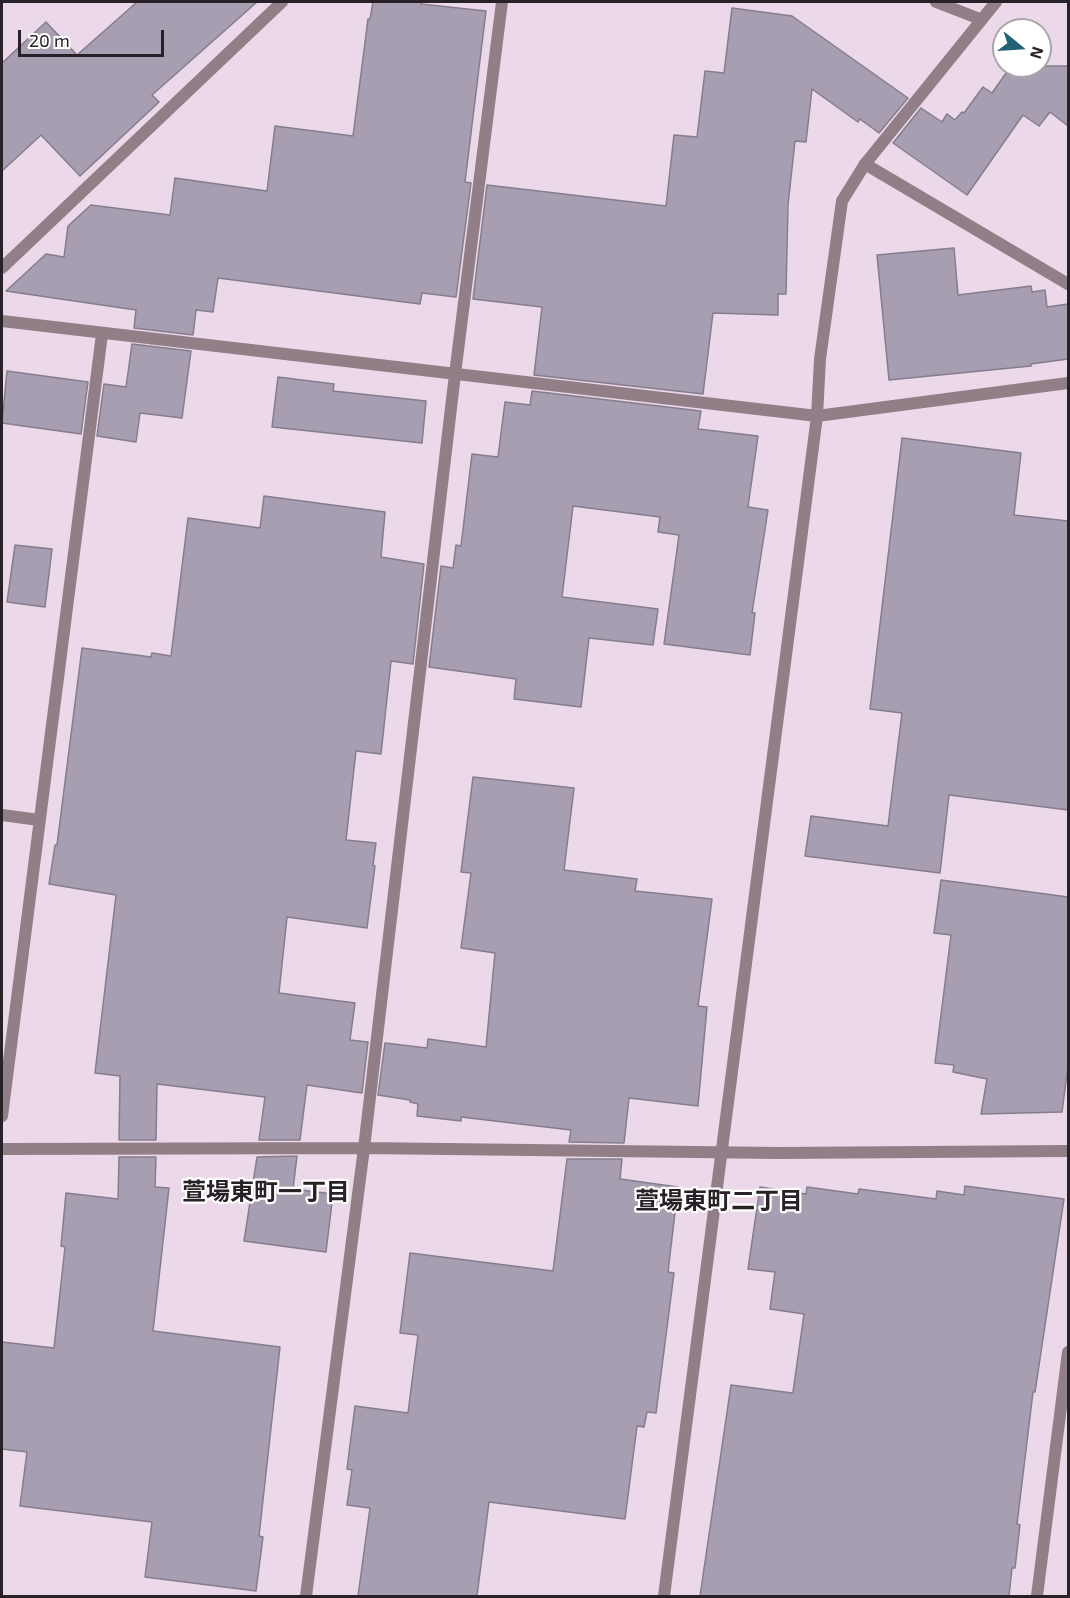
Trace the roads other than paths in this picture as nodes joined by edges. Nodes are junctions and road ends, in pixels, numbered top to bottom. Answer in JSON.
{"nodes":[{"id":1,"x":282,"y":2,"type":"edge"},
{"id":2,"x":502,"y":2,"type":"edge"},
{"id":3,"x":936,"y":2,"type":"edge"},
{"id":4,"x":996,"y":2,"type":"edge"},
{"id":5,"x":980,"y":19,"type":"junction"},
{"id":6,"x":865,"y":164,"type":"junction"},
{"id":7,"x":2,"y":268,"type":"edge"},
{"id":8,"x":1068,"y":284,"type":"edge"},
{"id":9,"x":2,"y":321,"type":"edge"},
{"id":10,"x":102,"y":334,"type":"junction"},
{"id":11,"x":455,"y":374,"type":"junction"},
{"id":12,"x":1068,"y":383,"type":"edge"},
{"id":13,"x":817,"y":416,"type":"junction"},
{"id":14,"x":2,"y":815,"type":"edge"},
{"id":15,"x":39,"y":820,"type":"junction"},
{"id":16,"x":2,"y":1116,"type":"edge"},
{"id":17,"x":364,"y":1148,"type":"junction"},
{"id":18,"x":2,"y":1149,"type":"edge"},
{"id":19,"x":1068,"y":1151,"type":"edge"},
{"id":20,"x":721,"y":1152,"type":"junction"},
{"id":21,"x":1068,"y":1352,"type":"edge"},
{"id":22,"x":306,"y":1596,"type":"edge"},
{"id":23,"x":664,"y":1596,"type":"edge"},
{"id":24,"x":1037,"y":1596,"type":"edge"}],
"edges":[{"from":1,"to":7,"type":"street"},
{"from":2,"to":11,"type":"street"},
{"from":3,"to":5,"type":"street"},
{"from":4,"to":5,"type":"street"},
{"from":5,"to":6,"type":"street"},
{"from":6,"to":8,"type":"street"},
{"from":6,"to":13,"type":"street"},
{"from":9,"to":10,"type":"street"},
{"from":10,"to":11,"type":"street"},
{"from":10,"to":15,"type":"street"},
{"from":11,"to":13,"type":"street"},
{"from":11,"to":17,"type":"street"},
{"from":12,"to":13,"type":"street"},
{"from":13,"to":20,"type":"street"},
{"from":14,"to":15,"type":"street"},
{"from":15,"to":16,"type":"street"},
{"from":17,"to":18,"type":"street"},
{"from":17,"to":20,"type":"street"},
{"from":17,"to":22,"type":"street"},
{"from":19,"to":20,"type":"street"},
{"from":20,"to":23,"type":"street"},
{"from":21,"to":24,"type":"street"}]}
